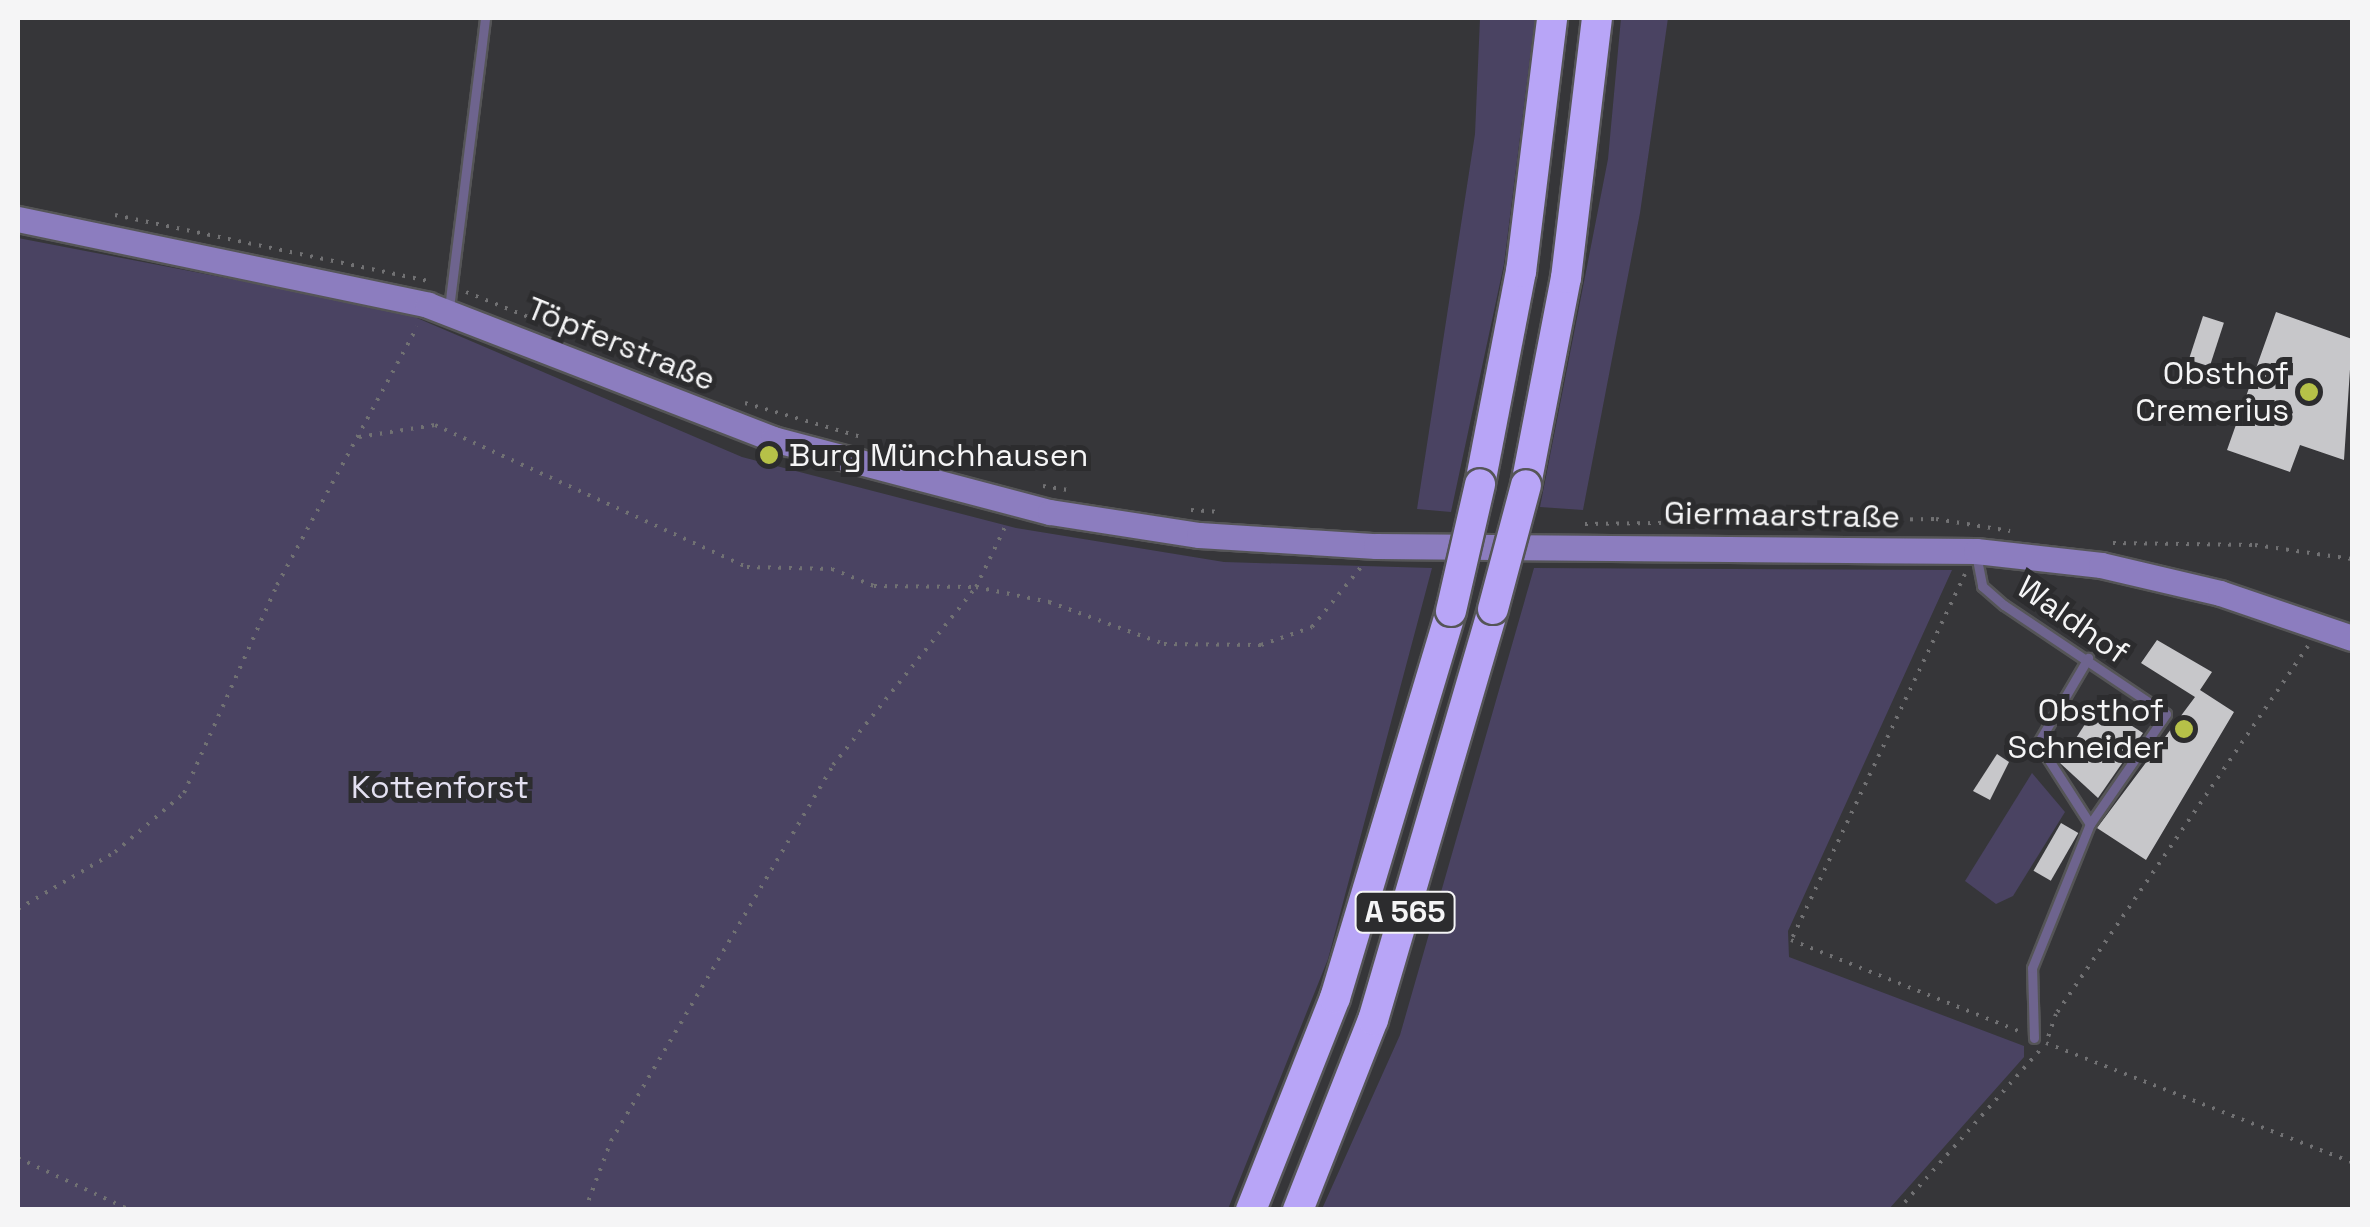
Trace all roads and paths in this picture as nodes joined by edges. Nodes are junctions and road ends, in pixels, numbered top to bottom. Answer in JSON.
{"nodes":[{"id":1,"x":485,"y":18,"type":"edge"},
{"id":2,"x":1552,"y":18,"type":"edge"},
{"id":3,"x":1597,"y":18,"type":"edge"},
{"id":4,"x":96,"y":211,"type":"dead end"},
{"id":5,"x":18,"y":220,"type":"edge"},
{"id":6,"x":444,"y":301,"type":"junction"},
{"id":7,"x":650,"y":366,"type":"dead end"},
{"id":8,"x":740,"y":401,"type":"dead end"},
{"id":9,"x":359,"y":436,"type":"junction"},
{"id":10,"x":884,"y":444,"type":"dead end"},
{"id":11,"x":1022,"y":493,"type":"junction"},
{"id":12,"x":1082,"y":493,"type":"dead end"},
{"id":13,"x":1176,"y":508,"type":"dead end"},
{"id":14,"x":1235,"y":514,"type":"dead end"},
{"id":15,"x":1565,"y":526,"type":"dead end"},
{"id":16,"x":2031,"y":534,"type":"dead end"},
{"id":17,"x":1199,"y":535,"type":"joint"},
{"id":18,"x":2099,"y":542,"type":"dead end"},
{"id":19,"x":1366,"y":545,"type":"junction"},
{"id":20,"x":1976,"y":551,"type":"junction"},
{"id":21,"x":2352,"y":560,"type":"edge"},
{"id":22,"x":976,"y":587,"type":"junction"},
{"id":23,"x":2322,"y":625,"type":"junction"},
{"id":24,"x":2352,"y":638,"type":"edge"},
{"id":25,"x":2088,"y":658,"type":"junction"},
{"id":26,"x":2090,"y":824,"type":"junction"},
{"id":27,"x":18,"y":908,"type":"edge"},
{"id":28,"x":2034,"y":1038,"type":"junction"},
{"id":29,"x":2046,"y":1043,"type":"junction"},
{"id":30,"x":18,"y":1158,"type":"edge"},
{"id":31,"x":2352,"y":1162,"type":"edge"},
{"id":32,"x":130,"y":1210,"type":"edge"},
{"id":33,"x":585,"y":1210,"type":"edge"},
{"id":34,"x":1251,"y":1210,"type":"edge"},
{"id":35,"x":1298,"y":1210,"type":"edge"},
{"id":36,"x":1898,"y":1210,"type":"edge"}],
"edges":[{"from":1,"to":6,"type":"lane"},
{"from":2,"to":34,"type":"highway","number":"A 565","bridge":true},
{"from":3,"to":35,"type":"highway","number":"A 565","bridge":true},
{"from":4,"to":6,"type":"path"},
{"from":5,"to":6,"type":"main road","name":"Töpferstraße"},
{"from":6,"to":7,"type":"path"},
{"from":6,"to":9,"type":"path"},
{"from":6,"to":11,"type":"main road","name":"Töpferstraße"},
{"from":8,"to":10,"type":"path"},
{"from":9,"to":22,"type":"path"},
{"from":9,"to":27,"type":"path"},
{"from":11,"to":12,"type":"path"},
{"from":11,"to":17,"type":"main road","name":"Töpferstraße"},
{"from":11,"to":22,"type":"path"},
{"from":13,"to":14,"type":"path"},
{"from":15,"to":16,"type":"path"},
{"from":17,"to":19,"type":"main road","name":"Giermaarstraße"},
{"from":18,"to":21,"type":"path"},
{"from":19,"to":20,"type":"main road","name":"Giermaarstraße"},
{"from":19,"to":22,"type":"path"},
{"from":20,"to":23,"type":"main road","name":"Giermaarstraße"},
{"from":20,"to":25,"type":"lane","name":"Waldhof"},
{"from":20,"to":28,"type":"path"},
{"from":22,"to":33,"type":"path"},
{"from":23,"to":24,"type":"main road","name":"Giermaarstraße"},
{"from":23,"to":29,"type":"path"},
{"from":25,"to":26,"type":"lane"},
{"from":25,"to":26,"type":"lane","name":"Waldhof"},
{"from":26,"to":28,"type":"lane"},
{"from":28,"to":29,"type":"path"},
{"from":29,"to":31,"type":"path"},
{"from":29,"to":36,"type":"path"},
{"from":30,"to":32,"type":"path"}]}
